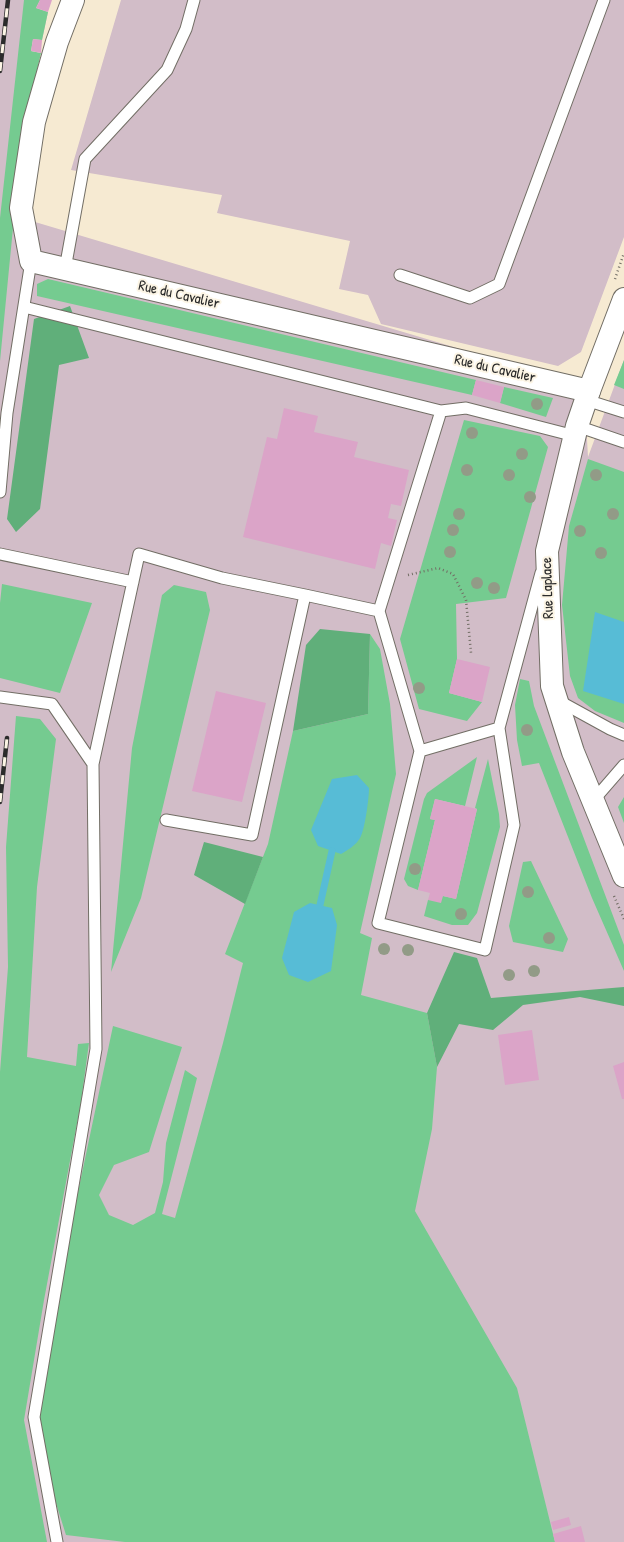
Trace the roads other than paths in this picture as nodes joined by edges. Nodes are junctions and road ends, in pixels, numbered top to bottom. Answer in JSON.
{"nodes":[{"id":1,"x":73,"y":0,"type":"edge"},
{"id":2,"x":194,"y":0,"type":"edge"},
{"id":3,"x":604,"y":0,"type":"edge"},
{"id":4,"x":31,"y":261,"type":"junction"},
{"id":5,"x":65,"y":269,"type":"junction"},
{"id":6,"x":400,"y":275,"type":"dead end"},
{"id":7,"x":624,"y":299,"type":"edge"},
{"id":8,"x":24,"y":307,"type":"junction"},
{"id":9,"x":588,"y":396,"type":"junction"},
{"id":10,"x":441,"y":411,"type":"junction"},
{"id":11,"x":624,"y":412,"type":"edge"},
{"id":12,"x":576,"y":431,"type":"junction"},
{"id":13,"x":624,"y":442,"type":"edge"},
{"id":14,"x":0,"y":492,"type":"edge"},
{"id":15,"x":547,"y":551,"type":"junction"},
{"id":16,"x":0,"y":554,"type":"edge"},
{"id":17,"x":133,"y":582,"type":"junction"},
{"id":18,"x":306,"y":595,"type":"junction"},
{"id":19,"x":379,"y":611,"type":"junction"},
{"id":20,"x":0,"y":697,"type":"edge"},
{"id":21,"x":557,"y":700,"type":"junction"},
{"id":22,"x":499,"y":728,"type":"junction"},
{"id":23,"x":624,"y":735,"type":"edge"},
{"id":24,"x":420,"y":751,"type":"junction"},
{"id":25,"x":93,"y":764,"type":"junction"},
{"id":26,"x":624,"y":765,"type":"edge"},
{"id":27,"x":592,"y":802,"type":"junction"},
{"id":28,"x":166,"y":820,"type":"dead end"},
{"id":29,"x":624,"y":876,"type":"edge"},
{"id":30,"x":57,"y":1542,"type":"edge"}],
"edges":[{"from":1,"to":4,"type":"street"},
{"from":2,"to":5,"type":"lane"},
{"from":3,"to":6,"type":"lane"},
{"from":4,"to":5,"type":"street","name":"Rue du Cavalier"},
{"from":4,"to":8,"type":"lane"},
{"from":5,"to":9,"type":"street","name":"Rue du Cavalier"},
{"from":7,"to":9,"type":"street","name":"Rue Laplace"},
{"from":8,"to":10,"type":"lane"},
{"from":8,"to":14,"type":"lane"},
{"from":9,"to":11,"type":"lane"},
{"from":9,"to":12,"type":"street","name":"Rue Laplace"},
{"from":10,"to":12,"type":"lane"},
{"from":10,"to":19,"type":"lane"},
{"from":12,"to":13,"type":"lane"},
{"from":12,"to":15,"type":"street","name":"Rue Laplace"},
{"from":15,"to":21,"type":"street","name":"Rue Laplace"},
{"from":15,"to":22,"type":"lane"},
{"from":16,"to":17,"type":"lane"},
{"from":17,"to":18,"type":"lane"},
{"from":17,"to":25,"type":"lane"},
{"from":18,"to":19,"type":"lane"},
{"from":18,"to":28,"type":"lane"},
{"from":19,"to":24,"type":"lane"},
{"from":20,"to":25,"type":"lane"},
{"from":21,"to":23,"type":"lane"},
{"from":21,"to":27,"type":"street","name":"Rue Laplace"},
{"from":22,"to":24,"type":"lane"},
{"from":22,"to":24,"type":"lane"},
{"from":25,"to":30,"type":"lane"},
{"from":26,"to":27,"type":"lane"},
{"from":27,"to":29,"type":"street","name":"Rue Laplace"}]}
